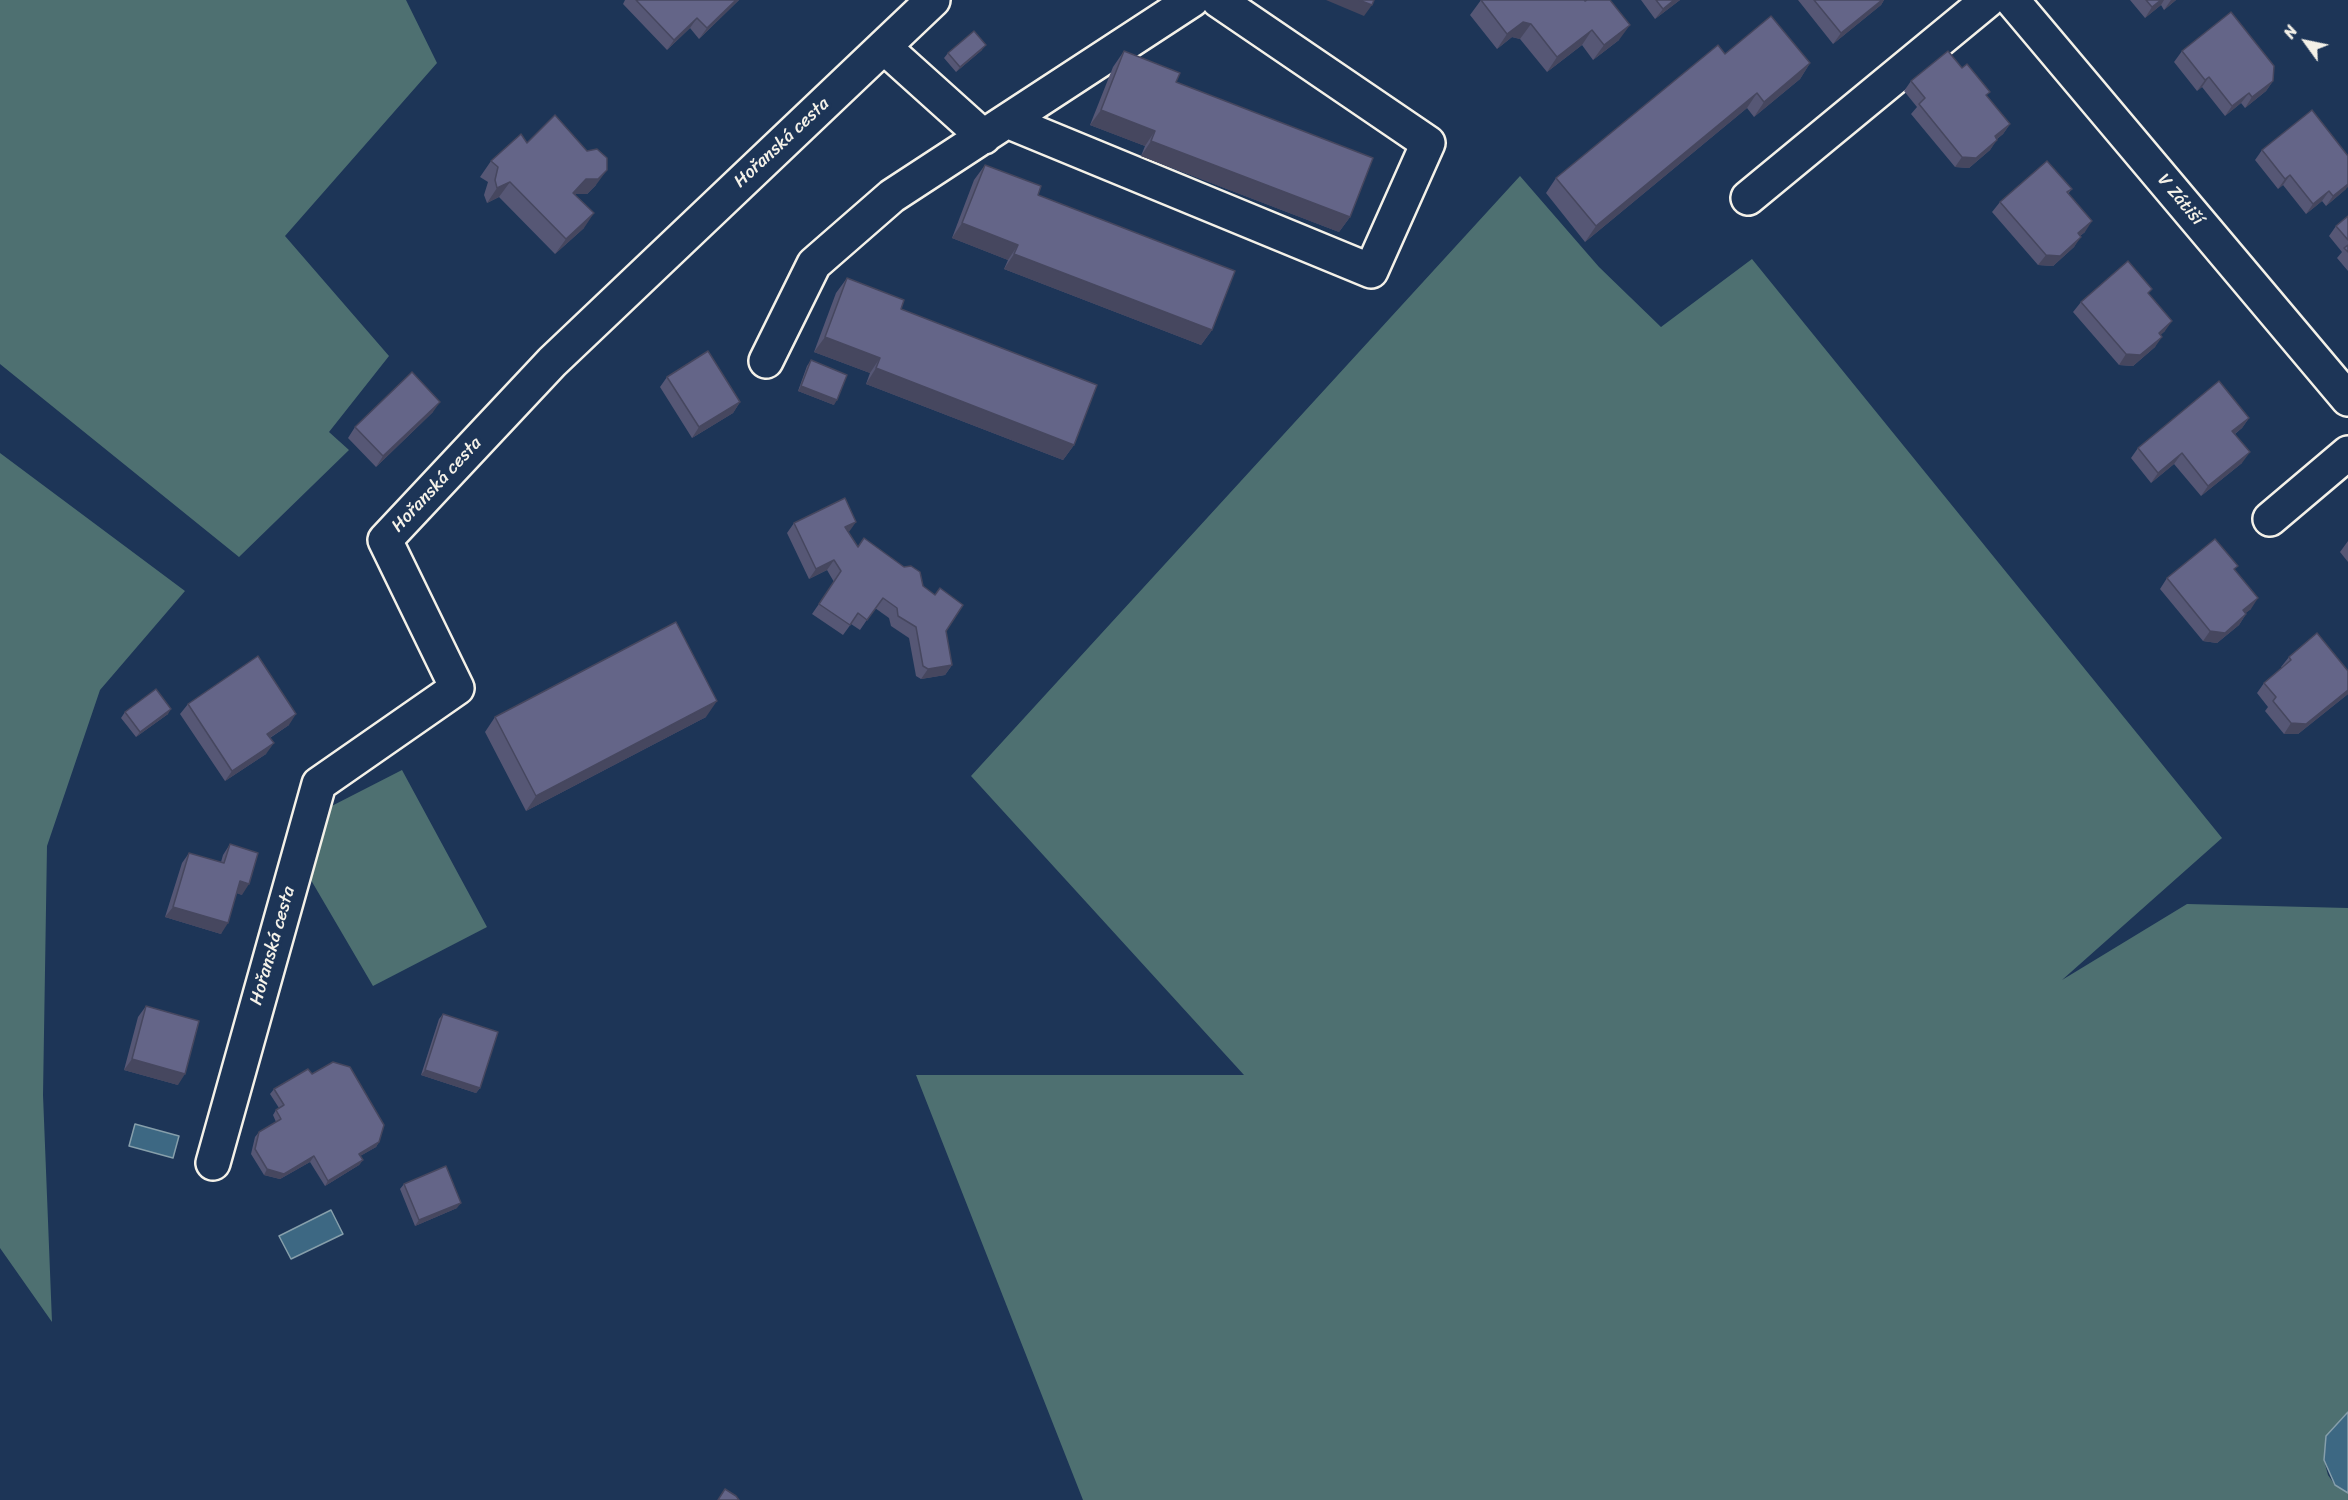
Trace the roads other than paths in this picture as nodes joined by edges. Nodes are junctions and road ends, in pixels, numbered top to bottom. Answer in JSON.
{"nodes":[{"id":1,"x":933,"y":0,"type":"edge"},
{"id":2,"x":1192,"y":0,"type":"edge"},
{"id":3,"x":1218,"y":0,"type":"edge"},
{"id":4,"x":1988,"y":0,"type":"edge"},
{"id":5,"x":2012,"y":0,"type":"edge"},
{"id":6,"x":884,"y":46,"type":"junction"},
{"id":7,"x":995,"y":129,"type":"junction"},
{"id":8,"x":1748,"y":198,"type":"dead end"},
{"id":9,"x":766,"y":361,"type":"dead end"},
{"id":10,"x":2348,"y":399,"type":"edge"},
{"id":11,"x":2348,"y":453,"type":"edge"},
{"id":12,"x":2270,"y":519,"type":"dead end"},
{"id":13,"x":213,"y":1163,"type":"dead end"}],
"edges":[{"from":1,"to":6,"type":"street","name":"Hořanská cesta"},
{"from":2,"to":7,"type":"street"},
{"from":3,"to":7,"type":"street"},
{"from":4,"to":8,"type":"street"},
{"from":5,"to":10,"type":"street","name":"V Zátiší"},
{"from":6,"to":7,"type":"street"},
{"from":6,"to":13,"type":"street","name":"Hořanská cesta"},
{"from":7,"to":9,"type":"street"},
{"from":11,"to":12,"type":"street"}]}
